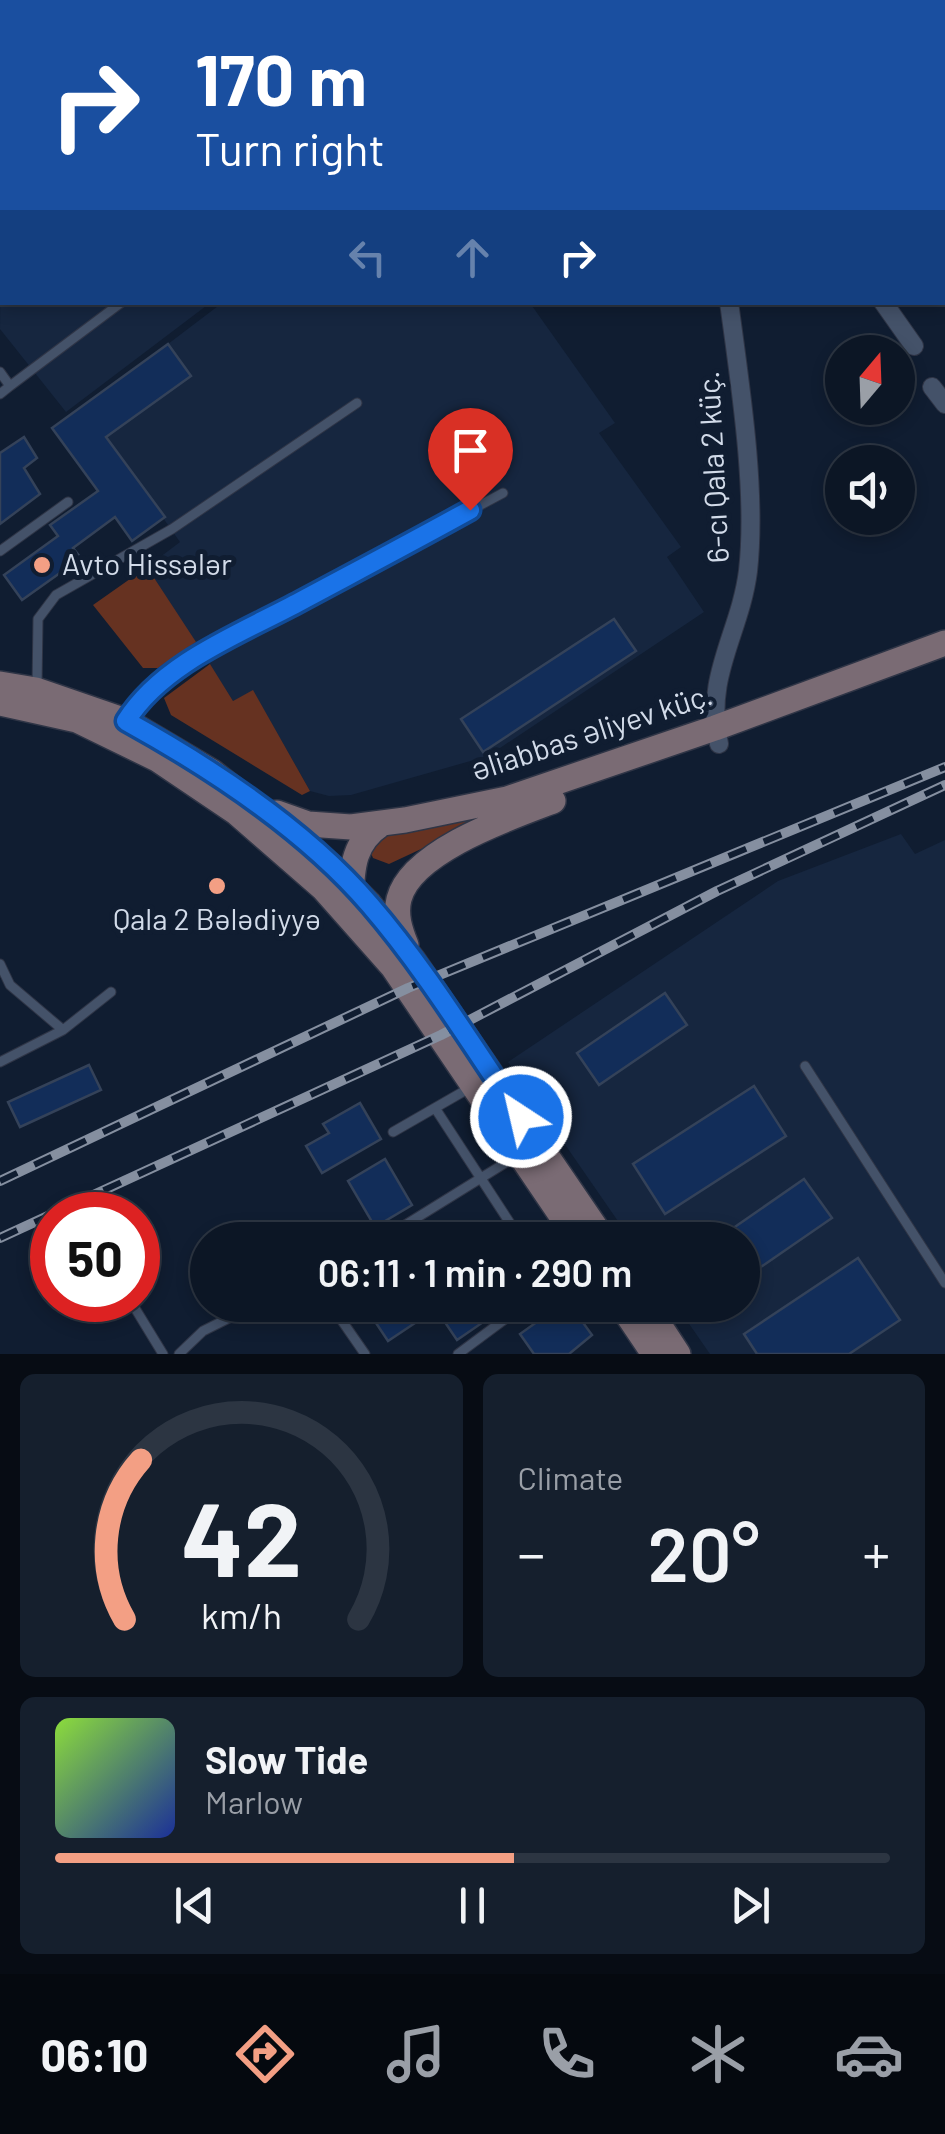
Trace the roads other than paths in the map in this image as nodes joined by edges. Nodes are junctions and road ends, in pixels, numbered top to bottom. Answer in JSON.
{"nodes":[{"id":1,"x":118,"y":305,"type":"edge"},
{"id":2,"x":729,"y":305,"type":"edge"},
{"id":3,"x":885,"y":305,"type":"edge"},
{"id":4,"x":906,"y":335,"type":"edge"},
{"id":5,"x":0,"y":372,"type":"edge"},
{"id":6,"x":10,"y":386,"type":"junction"},
{"id":7,"x":932,"y":386,"type":"dead end"},
{"id":8,"x":0,"y":394,"type":"edge"},
{"id":9,"x":357,"y":402,"type":"dead end"},
{"id":10,"x":945,"y":404,"type":"edge"},
{"id":11,"x":504,"y":492,"type":"dead end"},
{"id":12,"x":68,"y":502,"type":"dead end"},
{"id":13,"x":0,"y":551,"type":"edge"},
{"id":14,"x":945,"y":642,"type":"edge"},
{"id":15,"x":945,"y":660,"type":"edge"},
{"id":16,"x":0,"y":684,"type":"edge"},
{"id":17,"x":36,"y":690,"type":"junction"},
{"id":18,"x":0,"y":703,"type":"edge"},
{"id":19,"x":126,"y":721,"type":"junction"},
{"id":20,"x":717,"y":736,"type":"junction"},
{"id":21,"x":252,"y":802,"type":"junction"},
{"id":22,"x":381,"y":824,"type":"junction"},
{"id":23,"x":412,"y":876,"type":"junction"},
{"id":24,"x":352,"y":886,"type":"junction"},
{"id":25,"x":323,"y":888,"type":"junction"},
{"id":26,"x":351,"y":916,"type":"junction"},
{"id":27,"x":412,"y":958,"type":"junction"},
{"id":28,"x":0,"y":964,"type":"edge"},
{"id":29,"x":111,"y":992,"type":"dead end"},
{"id":30,"x":62,"y":1030,"type":"junction"},
{"id":31,"x":0,"y":1062,"type":"edge"},
{"id":32,"x":805,"y":1066,"type":"dead end"},
{"id":33,"x":475,"y":1086,"type":"junction"},
{"id":34,"x":435,"y":1108,"type":"junction"},
{"id":35,"x":393,"y":1132,"type":"dead end"},
{"id":36,"x":520,"y":1154,"type":"junction"},
{"id":37,"x":481,"y":1178,"type":"junction"},
{"id":38,"x":410,"y":1222,"type":"edge"},
{"id":39,"x":509,"y":1222,"type":"edge"},
{"id":40,"x":566,"y":1222,"type":"edge"},
{"id":41,"x":592,"y":1222,"type":"edge"},
{"id":42,"x":945,"y":1283,"type":"edge"},
{"id":43,"x":143,"y":1322,"type":"edge"},
{"id":44,"x":222,"y":1322,"type":"edge"},
{"id":45,"x":343,"y":1322,"type":"edge"},
{"id":46,"x":501,"y":1322,"type":"edge"},
{"id":47,"x":632,"y":1322,"type":"edge"},
{"id":48,"x":657,"y":1322,"type":"edge"},
{"id":49,"x":163,"y":1354,"type":"edge"},
{"id":50,"x":179,"y":1354,"type":"edge"},
{"id":51,"x":365,"y":1354,"type":"edge"},
{"id":52,"x":458,"y":1354,"type":"edge"},
{"id":53,"x":654,"y":1354,"type":"edge"},
{"id":54,"x":678,"y":1354,"type":"edge"}],
"edges":[{"from":1,"to":6,"type":"lane"},
{"from":2,"to":20,"type":"street","name":"6-cı Qala 2 küç."},
{"from":3,"to":4,"type":"street"},
{"from":5,"to":6,"type":"lane"},
{"from":6,"to":8,"type":"lane"},
{"from":7,"to":10,"type":"street"},
{"from":9,"to":17,"type":"lane"},
{"from":11,"to":19,"type":"lane"},
{"from":12,"to":13,"type":"lane"},
{"from":14,"to":20,"type":"main road","name":"Əliabbas Əliyev küç."},
{"from":15,"to":20,"type":"main road"},
{"from":16,"to":17,"type":"main road"},
{"from":17,"to":19,"type":"main road"},
{"from":18,"to":25,"type":"main road"},
{"from":19,"to":21,"type":"main road"},
{"from":20,"to":22,"type":"main road","name":"Əliabbas Əliyev küç."},
{"from":20,"to":23,"type":"main road"},
{"from":21,"to":22,"type":"main road","name":"Əliabbas Əliyev küç."},
{"from":21,"to":24,"type":"main road"},
{"from":22,"to":24,"type":"main road"},
{"from":23,"to":24,"type":"main road"},
{"from":23,"to":27,"type":"main road"},
{"from":24,"to":25,"type":"main road"},
{"from":24,"to":26,"type":"main road"},
{"from":24,"to":27,"type":"main road"},
{"from":25,"to":26,"type":"main road"},
{"from":26,"to":33,"type":"main road"},
{"from":27,"to":41,"type":"main road"},
{"from":28,"to":30,"type":"lane"},
{"from":29,"to":30,"type":"lane"},
{"from":30,"to":31,"type":"lane"},
{"from":32,"to":42,"type":"lane"},
{"from":33,"to":34,"type":"lane"},
{"from":33,"to":36,"type":"main road"},
{"from":34,"to":35,"type":"lane"},
{"from":34,"to":37,"type":"lane"},
{"from":36,"to":37,"type":"lane"},
{"from":36,"to":40,"type":"main road"},
{"from":37,"to":38,"type":"lane"},
{"from":37,"to":39,"type":"lane"},
{"from":43,"to":49,"type":"lane"},
{"from":44,"to":50,"type":"lane"},
{"from":45,"to":51,"type":"lane"},
{"from":46,"to":52,"type":"lane"},
{"from":47,"to":53,"type":"main road"},
{"from":48,"to":54,"type":"main road"}]}
